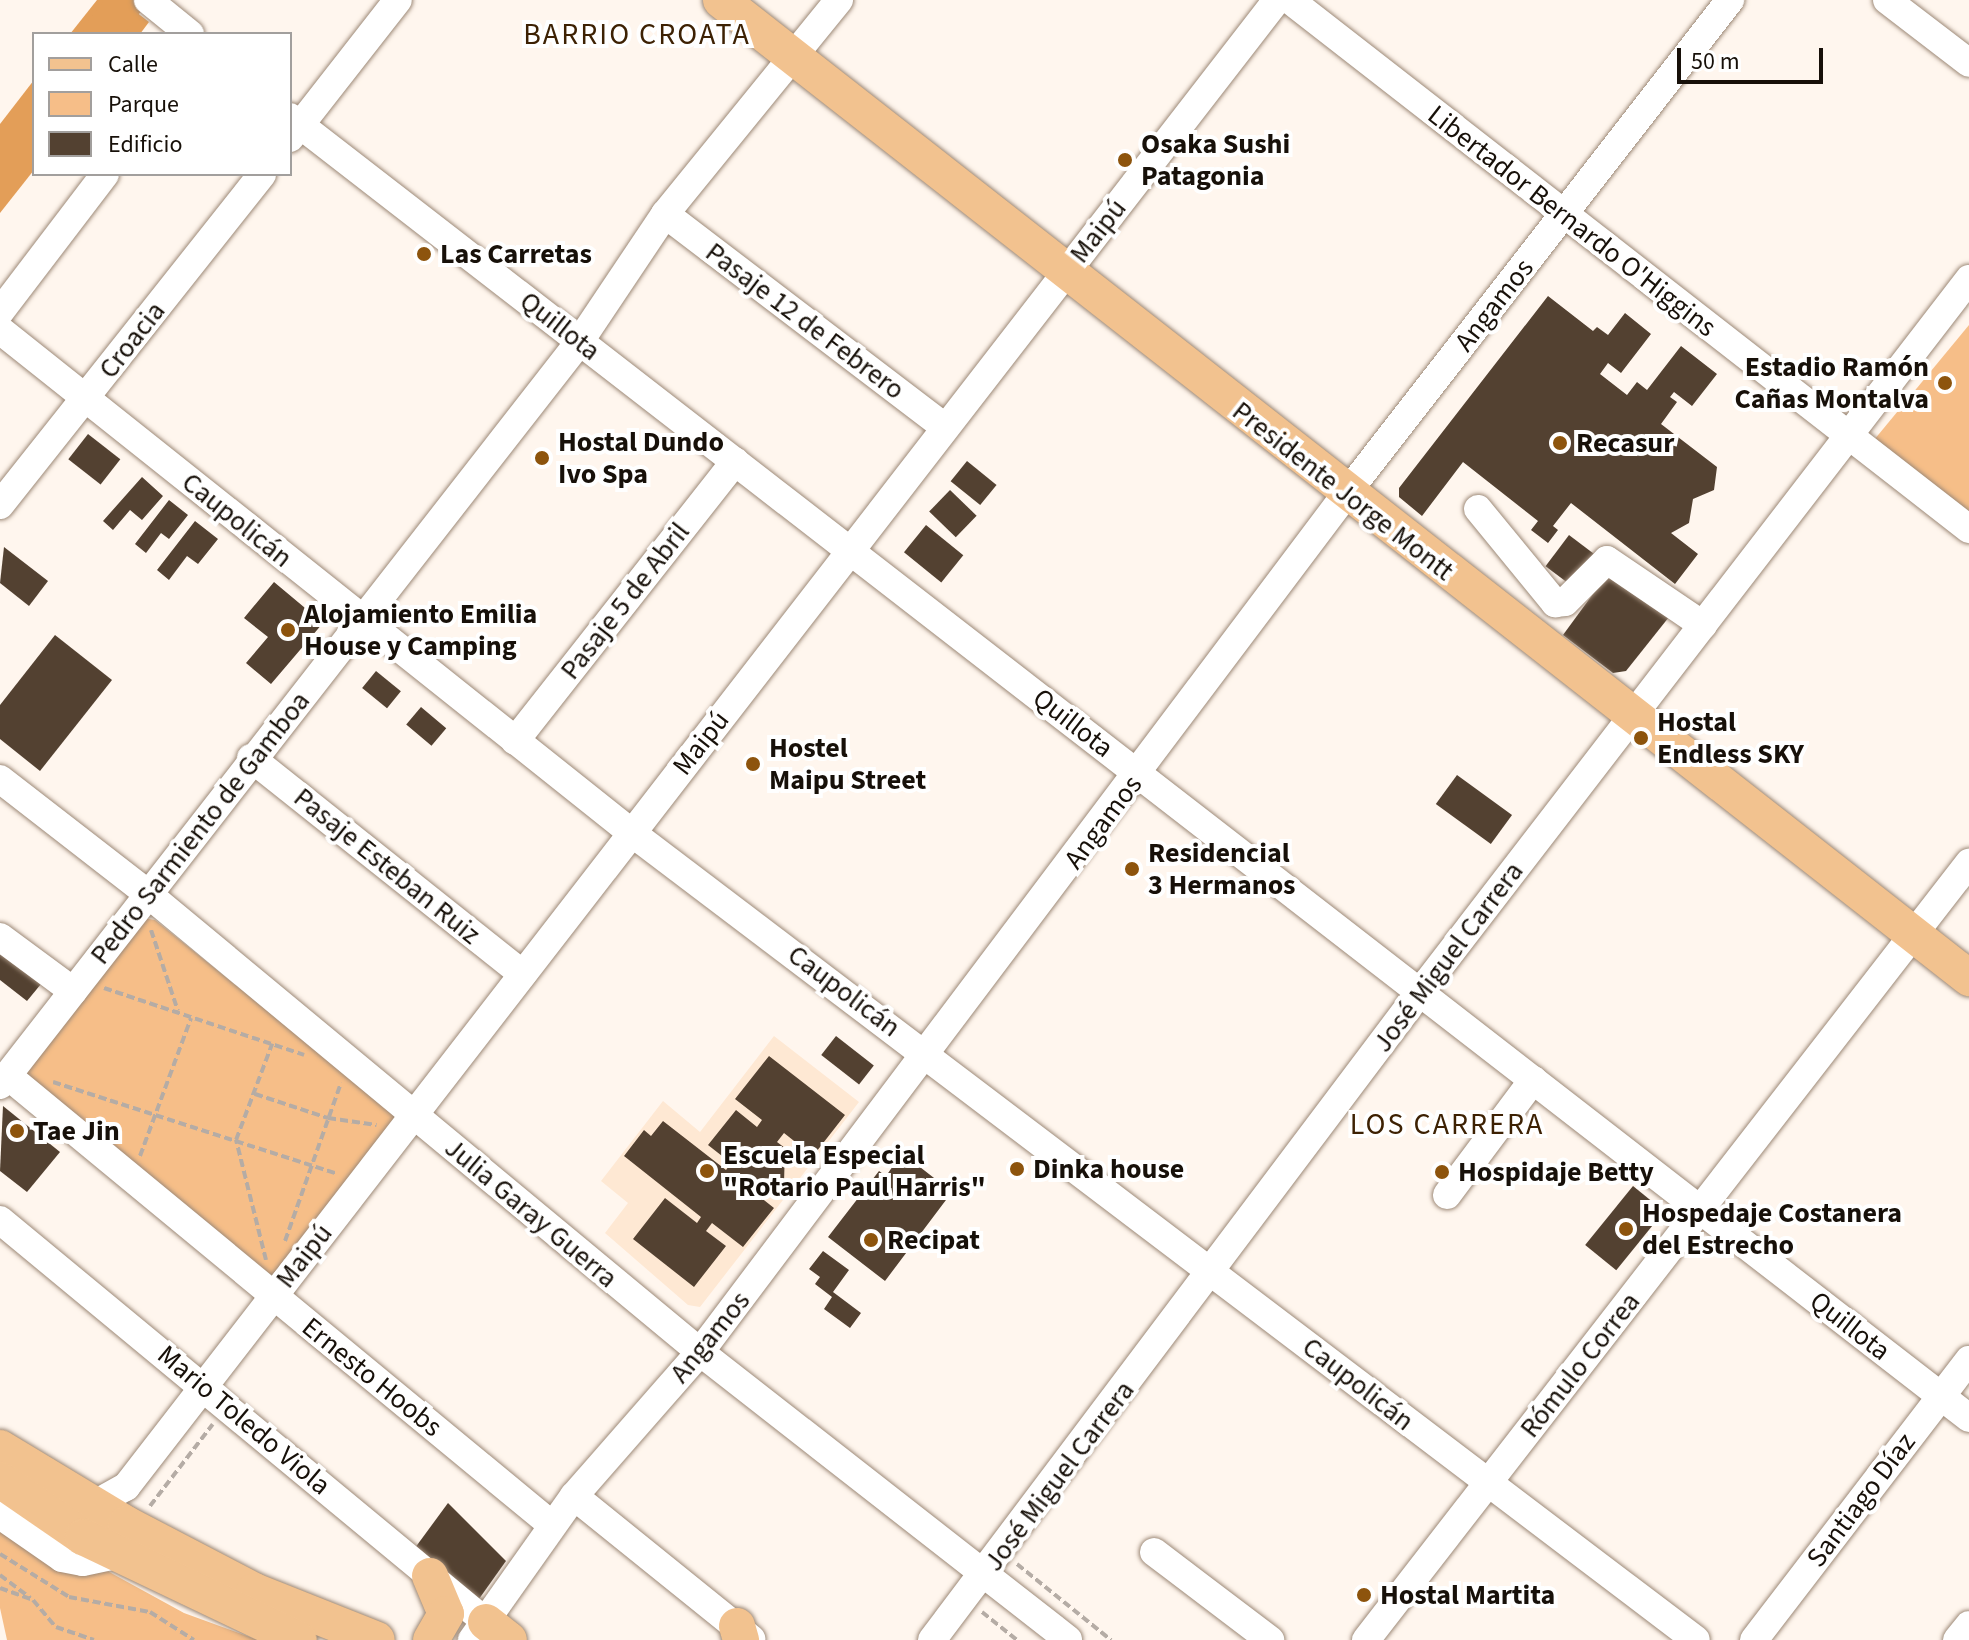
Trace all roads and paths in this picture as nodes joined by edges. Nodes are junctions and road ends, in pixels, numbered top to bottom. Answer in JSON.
{"nodes":[{"id":1,"x":398,"y":0,"type":"edge"},
{"id":2,"x":721,"y":0,"type":"edge"},
{"id":3,"x":839,"y":0,"type":"edge"},
{"id":4,"x":1277,"y":0,"type":"edge"},
{"id":5,"x":1290,"y":0,"type":"edge"},
{"id":6,"x":1730,"y":0,"type":"edge"},
{"id":7,"x":1887,"y":0,"type":"edge"},
{"id":8,"x":156,"y":7,"type":"edge"},
{"id":9,"x":187,"y":32,"type":"edge"},
{"id":10,"x":794,"y":56,"type":"junction"},
{"id":11,"x":1969,"y":63,"type":"edge"},
{"id":12,"x":293,"y":127,"type":"edge"},
{"id":13,"x":103,"y":176,"type":"edge"},
{"id":14,"x":260,"y":176,"type":"edge"},
{"id":15,"x":665,"y":214,"type":"junction"},
{"id":16,"x":1565,"y":214,"type":"junction"},
{"id":17,"x":1066,"y":271,"type":"junction"},
{"id":18,"x":1969,"y":279,"type":"edge"},
{"id":19,"x":0,"y":312,"type":"edge"},
{"id":20,"x":0,"y":330,"type":"edge"},
{"id":21,"x":580,"y":341,"type":"junction"},
{"id":22,"x":85,"y":400,"type":"junction"},
{"id":23,"x":945,"y":427,"type":"junction"},
{"id":24,"x":1846,"y":436,"type":"junction"},
{"id":25,"x":735,"y":461,"type":"junction"},
{"id":26,"x":1346,"y":494,"type":"junction"},
{"id":27,"x":0,"y":505,"type":"edge"},
{"id":28,"x":1478,"y":509,"type":"dead end"},
{"id":29,"x":1969,"y":529,"type":"edge"},
{"id":30,"x":851,"y":550,"type":"junction"},
{"id":31,"x":362,"y":620,"type":"junction"},
{"id":32,"x":1703,"y":625,"type":"junction"},
{"id":33,"x":1633,"y":717,"type":"junction"},
{"id":34,"x":515,"y":741,"type":"junction"},
{"id":35,"x":251,"y":758,"type":"junction"},
{"id":36,"x":1140,"y":774,"type":"junction"},
{"id":37,"x":0,"y":779,"type":"edge"},
{"id":38,"x":632,"y":833,"type":"junction"},
{"id":39,"x":1969,"y":863,"type":"edge"},
{"id":40,"x":148,"y":894,"type":"junction"},
{"id":41,"x":1914,"y":934,"type":"junction"},
{"id":42,"x":0,"y":937,"type":"edge"},
{"id":43,"x":140,"y":938,"type":"dead end"},
{"id":44,"x":523,"y":974,"type":"junction"},
{"id":45,"x":1969,"y":978,"type":"edge"},
{"id":46,"x":93,"y":986,"type":"junction"},
{"id":47,"x":1420,"y":992,"type":"junction"},
{"id":48,"x":178,"y":1011,"type":"junction"},
{"id":49,"x":191,"y":1018,"type":"junction"},
{"id":50,"x":272,"y":1044,"type":"junction"},
{"id":51,"x":929,"y":1054,"type":"junction"},
{"id":52,"x":308,"y":1057,"type":"dead end"},
{"id":53,"x":330,"y":1073,"type":"dead end"},
{"id":54,"x":1533,"y":1080,"type":"junction"},
{"id":55,"x":4,"y":1081,"type":"edge"},
{"id":56,"x":255,"y":1094,"type":"junction"},
{"id":57,"x":58,"y":1096,"type":"dead end"},
{"id":58,"x":157,"y":1113,"type":"junction"},
{"id":59,"x":413,"y":1115,"type":"junction"},
{"id":60,"x":328,"y":1118,"type":"junction"},
{"id":61,"x":236,"y":1140,"type":"junction"},
{"id":62,"x":311,"y":1166,"type":"junction"},
{"id":63,"x":342,"y":1175,"type":"dead end"},
{"id":64,"x":131,"y":1177,"type":"junction"},
{"id":65,"x":1447,"y":1195,"type":"dead end"},
{"id":66,"x":1700,"y":1209,"type":"junction"},
{"id":67,"x":0,"y":1220,"type":"edge"},
{"id":68,"x":284,"y":1245,"type":"dead end"},
{"id":69,"x":257,"y":1261,"type":"dead end"},
{"id":70,"x":1212,"y":1270,"type":"junction"},
{"id":71,"x":273,"y":1296,"type":"junction"},
{"id":72,"x":700,"y":1352,"type":"junction"},
{"id":73,"x":1969,"y":1360,"type":"edge"},
{"id":74,"x":204,"y":1386,"type":"junction"},
{"id":75,"x":1941,"y":1396,"type":"junction"},
{"id":76,"x":218,"y":1418,"type":"dead end"},
{"id":77,"x":1969,"y":1418,"type":"edge"},
{"id":78,"x":0,"y":1448,"type":"edge"},
{"id":79,"x":0,"y":1480,"type":"edge"},
{"id":80,"x":1487,"y":1485,"type":"junction"},
{"id":81,"x":126,"y":1487,"type":"junction"},
{"id":82,"x":574,"y":1496,"type":"junction"},
{"id":83,"x":93,"y":1505,"type":"junction"},
{"id":84,"x":4,"y":1518,"type":"edge"},
{"id":85,"x":552,"y":1525,"type":"junction"},
{"id":86,"x":134,"y":1532,"type":"junction"},
{"id":87,"x":1154,"y":1552,"type":"dead end"},
{"id":88,"x":0,"y":1554,"type":"edge"},
{"id":89,"x":994,"y":1563,"type":"junction"},
{"id":90,"x":0,"y":1575,"type":"edge"},
{"id":91,"x":430,"y":1576,"type":"junction"},
{"id":92,"x":0,"y":1588,"type":"edge"},
{"id":93,"x":33,"y":1600,"type":"junction"},
{"id":94,"x":977,"y":1608,"type":"dead end"},
{"id":95,"x":1969,"y":1625,"type":"edge"},
{"id":96,"x":489,"y":1634,"type":"edge"},
{"id":97,"x":743,"y":1635,"type":"edge"},
{"id":98,"x":1374,"y":1637,"type":"edge"},
{"id":99,"x":376,"y":1638,"type":"edge"},
{"id":100,"x":94,"y":1640,"type":"edge"},
{"id":101,"x":194,"y":1640,"type":"edge"},
{"id":102,"x":299,"y":1640,"type":"edge"},
{"id":103,"x":431,"y":1640,"type":"edge"},
{"id":104,"x":932,"y":1640,"type":"edge"},
{"id":105,"x":1017,"y":1640,"type":"edge"},
{"id":106,"x":1068,"y":1640,"type":"edge"},
{"id":107,"x":1111,"y":1640,"type":"edge"},
{"id":108,"x":1270,"y":1640,"type":"edge"},
{"id":109,"x":1696,"y":1640,"type":"edge"},
{"id":110,"x":1754,"y":1640,"type":"edge"},
{"id":111,"x":1957,"y":1640,"type":"edge"}],
"edges":[{"from":1,"to":12,"type":"street"},
{"from":2,"to":10,"type":"main road","name":"Presidente Jorge Montt"},
{"from":3,"to":10,"type":"street","name":"Pedro Sarmiento de Gamboa"},
{"from":4,"to":17,"type":"street","name":"Maipú"},
{"from":5,"to":16,"type":"street","name":"Libertador Bernardo O'Higgins"},
{"from":6,"to":16,"type":"street","name":"Angamos"},
{"from":7,"to":11,"type":"street"},
{"from":8,"to":9,"type":"street"},
{"from":10,"to":15,"type":"street","name":"Pedro Sarmiento de Gamboa"},
{"from":10,"to":17,"type":"main road","name":"Presidente Jorge Montt"},
{"from":12,"to":21,"type":"street","name":"Quillota"},
{"from":13,"to":19,"type":"street"},
{"from":14,"to":22,"type":"street","name":"Croacia"},
{"from":15,"to":21,"type":"street","name":"Pedro Sarmiento de Gamboa"},
{"from":15,"to":23,"type":"street","name":"Pasaje 12 de Febrero"},
{"from":16,"to":24,"type":"street","name":"Libertador Bernardo O'Higgins"},
{"from":16,"to":26,"type":"street","name":"Angamos"},
{"from":17,"to":23,"type":"street","name":"Maipú"},
{"from":17,"to":26,"type":"main road","name":"Presidente Jorge Montt"},
{"from":18,"to":24,"type":"street","name":"José Miguel Carrera"},
{"from":20,"to":22,"type":"street","name":"Caupolicán"},
{"from":21,"to":25,"type":"street","name":"Quillota"},
{"from":21,"to":31,"type":"street","name":"Pedro Sarmiento de Gamboa"},
{"from":22,"to":27,"type":"street","name":"Croacia"},
{"from":22,"to":31,"type":"street","name":"Caupolicán"},
{"from":23,"to":30,"type":"street","name":"Maipú"},
{"from":24,"to":29,"type":"street","name":"Libertador Bernardo O'Higgins"},
{"from":24,"to":32,"type":"street","name":"José Miguel Carrera"},
{"from":25,"to":30,"type":"street","name":"Quillota"},
{"from":25,"to":34,"type":"street","name":"Pasaje 5 de Abril"},
{"from":26,"to":33,"type":"main road","name":"Presidente Jorge Montt"},
{"from":26,"to":36,"type":"street","name":"Angamos"},
{"from":28,"to":32,"type":"street"},
{"from":30,"to":36,"type":"street","name":"Quillota"},
{"from":30,"to":38,"type":"street","name":"Maipú"},
{"from":31,"to":34,"type":"street","name":"Caupolicán"},
{"from":31,"to":35,"type":"street","name":"Pedro Sarmiento de Gamboa"},
{"from":32,"to":33,"type":"street","name":"José Miguel Carrera"},
{"from":33,"to":41,"type":"main road","name":"Presidente Jorge Montt"},
{"from":33,"to":47,"type":"street","name":"José Miguel Carrera"},
{"from":34,"to":38,"type":"street","name":"Caupolicán"},
{"from":35,"to":40,"type":"street","name":"Pedro Sarmiento de Gamboa"},
{"from":35,"to":44,"type":"street","name":"Pasaje Esteban Ruiz"},
{"from":36,"to":47,"type":"street","name":"Quillota"},
{"from":36,"to":51,"type":"street","name":"Angamos"},
{"from":37,"to":40,"type":"street","name":"Julia Garay Guerra"},
{"from":38,"to":44,"type":"street","name":"Maipú"},
{"from":38,"to":51,"type":"street","name":"Caupolicán"},
{"from":39,"to":41,"type":"street","name":"Rómulo Correa"},
{"from":40,"to":46,"type":"street","name":"Pedro Sarmiento de Gamboa"},
{"from":40,"to":59,"type":"street","name":"Julia Garay Guerra"},
{"from":41,"to":45,"type":"main road","name":"Presidente Jorge Montt"},
{"from":41,"to":66,"type":"street","name":"Rómulo Correa"},
{"from":42,"to":46,"type":"street"},
{"from":43,"to":48,"type":"path"},
{"from":44,"to":59,"type":"street","name":"Maipú"},
{"from":46,"to":48,"type":"path"},
{"from":46,"to":55,"type":"street","name":"Pedro Sarmiento de Gamboa"},
{"from":47,"to":54,"type":"street","name":"Quillota"},
{"from":47,"to":70,"type":"street","name":"José Miguel Carrera"},
{"from":48,"to":49,"type":"path"},
{"from":49,"to":50,"type":"path"},
{"from":49,"to":58,"type":"path"},
{"from":50,"to":52,"type":"path"},
{"from":50,"to":56,"type":"path"},
{"from":51,"to":70,"type":"street","name":"Caupolicán"},
{"from":51,"to":72,"type":"street","name":"Angamos"},
{"from":53,"to":60,"type":"path"},
{"from":54,"to":65,"type":"street"},
{"from":54,"to":66,"type":"street","name":"Quillota"},
{"from":55,"to":64,"type":"street","name":"Ernesto Hoobs"},
{"from":56,"to":60,"type":"path"},
{"from":56,"to":61,"type":"path"},
{"from":57,"to":58,"type":"path"},
{"from":58,"to":61,"type":"path"},
{"from":58,"to":64,"type":"path"},
{"from":59,"to":60,"type":"path"},
{"from":59,"to":71,"type":"street","name":"Maipú"},
{"from":59,"to":72,"type":"street","name":"Julia Garay Guerra"},
{"from":60,"to":62,"type":"path"},
{"from":61,"to":62,"type":"path"},
{"from":61,"to":69,"type":"path"},
{"from":62,"to":63,"type":"path"},
{"from":62,"to":68,"type":"path"},
{"from":64,"to":71,"type":"street","name":"Ernesto Hoobs"},
{"from":66,"to":75,"type":"street","name":"Quillota"},
{"from":66,"to":80,"type":"street","name":"Rómulo Correa"},
{"from":67,"to":74,"type":"street","name":"Mario Toledo Viola"},
{"from":70,"to":80,"type":"street","name":"Caupolicán"},
{"from":70,"to":89,"type":"street","name":"José Miguel Carrera"},
{"from":71,"to":74,"type":"street","name":"Maipú"},
{"from":71,"to":85,"type":"street","name":"Ernesto Hoobs"},
{"from":72,"to":82,"type":"street","name":"Angamos"},
{"from":72,"to":89,"type":"street","name":"Julia Garay Guerra"},
{"from":73,"to":75,"type":"street","name":"Santiago Díaz"},
{"from":74,"to":81,"type":"street","name":"Maipú"},
{"from":74,"to":91,"type":"street","name":"Mario Toledo Viola"},
{"from":75,"to":77,"type":"street","name":"Quillota"},
{"from":75,"to":110,"type":"street","name":"Santiago Díaz"},
{"from":76,"to":86,"type":"path"},
{"from":78,"to":83,"type":"main road"},
{"from":79,"to":86,"type":"main road"},
{"from":80,"to":98,"type":"street","name":"Rómulo Correa"},
{"from":80,"to":109,"type":"street","name":"Caupolicán"},
{"from":81,"to":83,"type":"street","name":"Maipú"},
{"from":81,"to":86,"type":"street"},
{"from":82,"to":85,"type":"street","name":"Angamos"},
{"from":82,"to":97,"type":"street"},
{"from":83,"to":86,"type":"main road"},
{"from":84,"to":86,"type":"street"},
{"from":85,"to":96,"type":"street","name":"Angamos"},
{"from":86,"to":99,"type":"main road"},
{"from":86,"to":102,"type":"main road"},
{"from":87,"to":108,"type":"street"},
{"from":88,"to":101,"type":"path"},
{"from":89,"to":104,"type":"street","name":"José Miguel Carrera"},
{"from":89,"to":106,"type":"street","name":"Julia Garay Guerra"},
{"from":89,"to":107,"type":"path"},
{"from":90,"to":93,"type":"path"},
{"from":91,"to":96,"type":"street","name":"Mario Toledo Viola"},
{"from":91,"to":103,"type":"main road"},
{"from":92,"to":93,"type":"path"},
{"from":93,"to":100,"type":"path"},
{"from":94,"to":105,"type":"path"},
{"from":95,"to":111,"type":"street"}]}
